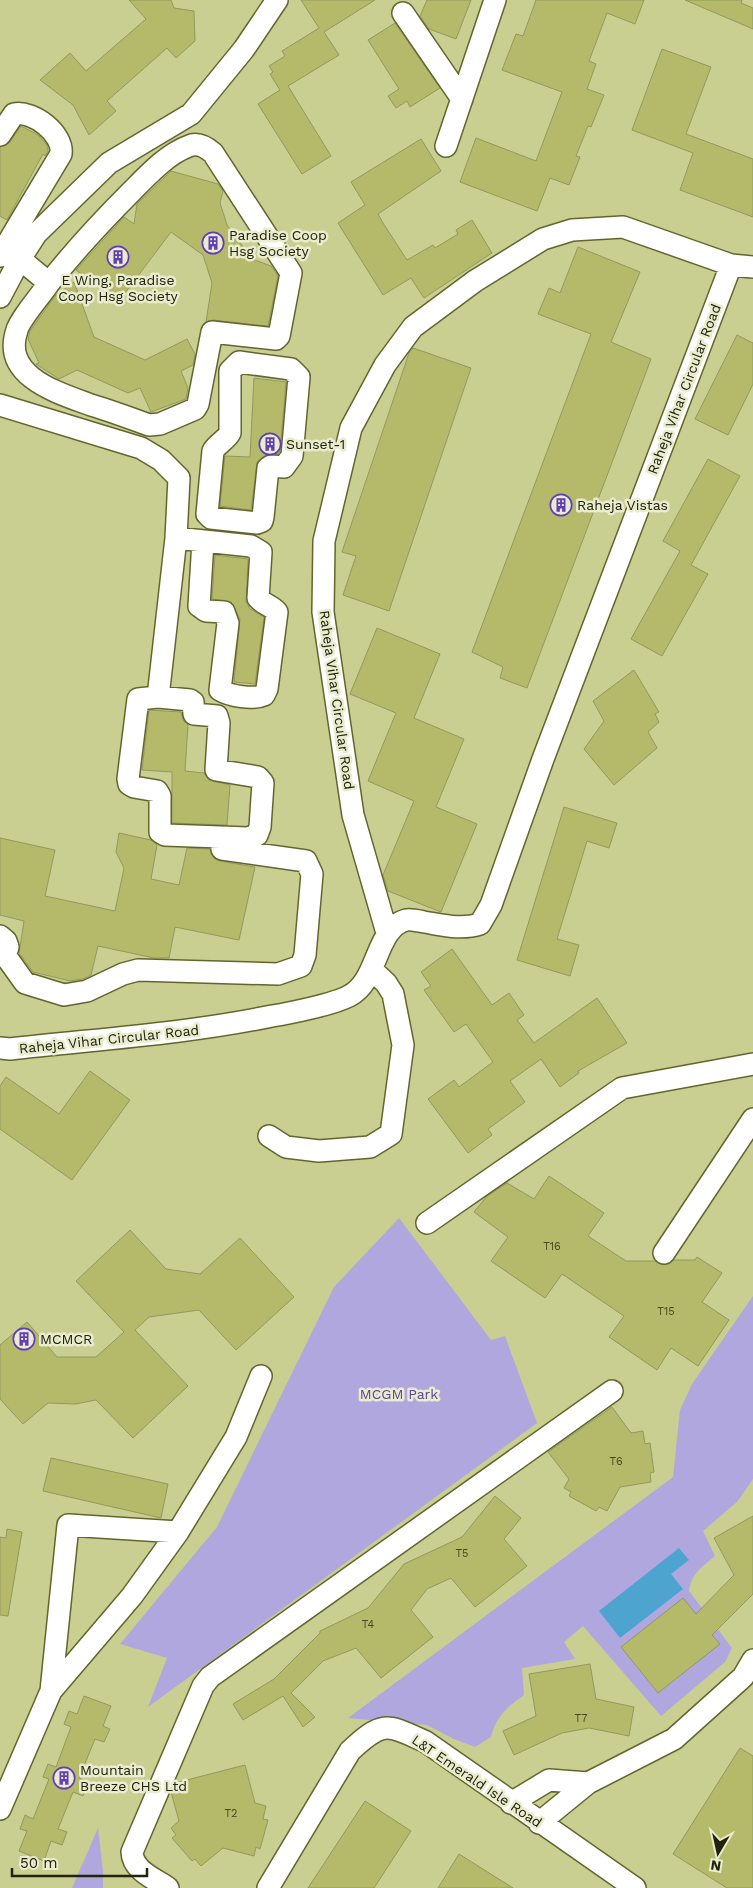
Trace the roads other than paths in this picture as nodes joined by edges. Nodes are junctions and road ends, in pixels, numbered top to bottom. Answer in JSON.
{"nodes":[{"id":1,"x":277,"y":0,"type":"edge"},
{"id":2,"x":495,"y":0,"type":"edge"},
{"id":3,"x":403,"y":13,"type":"dead end"},
{"id":4,"x":462,"y":99,"type":"junction"},
{"id":5,"x":0,"y":135,"type":"edge"},
{"id":6,"x":446,"y":146,"type":"dead end"},
{"id":7,"x":10,"y":258,"type":"edge"},
{"id":8,"x":731,"y":265,"type":"junction"},
{"id":9,"x":753,"y":267,"type":"edge"},
{"id":10,"x":49,"y":283,"type":"junction"},
{"id":11,"x":0,"y":296,"type":"edge"},
{"id":12,"x":0,"y":404,"type":"edge"},
{"id":13,"x":178,"y":478,"type":"junction"},
{"id":14,"x":210,"y":483,"type":"junction"},
{"id":15,"x":176,"y":538,"type":"junction"},
{"id":16,"x":203,"y":541,"type":"junction"},
{"id":17,"x":158,"y":697,"type":"junction"},
{"id":18,"x":217,"y":848,"type":"dead end"},
{"id":19,"x":386,"y":933,"type":"junction"},
{"id":20,"x":2,"y":949,"type":"edge"},
{"id":21,"x":372,"y":970,"type":"junction"},
{"id":22,"x":0,"y":1048,"type":"edge"},
{"id":23,"x":753,"y":1064,"type":"edge"},
{"id":24,"x":753,"y":1119,"type":"edge"},
{"id":25,"x":269,"y":1136,"type":"dead end"},
{"id":26,"x":427,"y":1223,"type":"dead end"},
{"id":27,"x":664,"y":1253,"type":"dead end"},
{"id":28,"x":261,"y":1376,"type":"dead end"},
{"id":29,"x":612,"y":1391,"type":"dead end"},
{"id":30,"x":178,"y":1532,"type":"junction"},
{"id":31,"x":753,"y":1660,"type":"edge"},
{"id":32,"x":51,"y":1691,"type":"junction"},
{"id":33,"x":588,"y":1783,"type":"junction"},
{"id":34,"x":511,"y":1803,"type":"junction"},
{"id":35,"x":0,"y":1809,"type":"edge"},
{"id":36,"x":539,"y":1823,"type":"junction"},
{"id":37,"x":168,"y":1888,"type":"edge"},
{"id":38,"x":268,"y":1888,"type":"edge"},
{"id":39,"x":635,"y":1888,"type":"edge"}],
"edges":[{"from":1,"to":7,"type":"street"},
{"from":2,"to":4,"type":"street"},
{"from":3,"to":4,"type":"street"},
{"from":4,"to":6,"type":"street"},
{"from":5,"to":7,"type":"street"},
{"from":7,"to":10,"type":"street"},
{"from":7,"to":11,"type":"street"},
{"from":8,"to":9,"type":"street","name":"Raheja Vihar Circular Road"},
{"from":8,"to":19,"type":"street","name":"Raheja Vihar Circular Road"},
{"from":8,"to":19,"type":"street","name":"Raheja Vihar Circular Road"},
{"from":10,"to":10,"type":"street"},
{"from":12,"to":13,"type":"street"},
{"from":13,"to":14,"type":"street"},
{"from":13,"to":15,"type":"street"},
{"from":14,"to":14,"type":"street"},
{"from":15,"to":16,"type":"street"},
{"from":15,"to":17,"type":"street"},
{"from":16,"to":16,"type":"street"},
{"from":17,"to":17,"type":"street"},
{"from":18,"to":20,"type":"street"},
{"from":19,"to":21,"type":"street","name":"Raheja Vihar Circular Road"},
{"from":21,"to":22,"type":"street","name":"Raheja Vihar Circular Road"},
{"from":21,"to":25,"type":"street"},
{"from":23,"to":26,"type":"street"},
{"from":24,"to":27,"type":"street"},
{"from":28,"to":30,"type":"street"},
{"from":29,"to":37,"type":"street"},
{"from":30,"to":32,"type":"street"},
{"from":30,"to":32,"type":"street"},
{"from":31,"to":33,"type":"street"},
{"from":32,"to":35,"type":"street"},
{"from":33,"to":34,"type":"street"},
{"from":33,"to":36,"type":"street"},
{"from":34,"to":36,"type":"street","name":"L&T Emerald Isle Road"},
{"from":34,"to":38,"type":"street","name":"L&T Emerald Isle Road"},
{"from":36,"to":39,"type":"street","name":"L&T Emerald Isle Road"}]}
